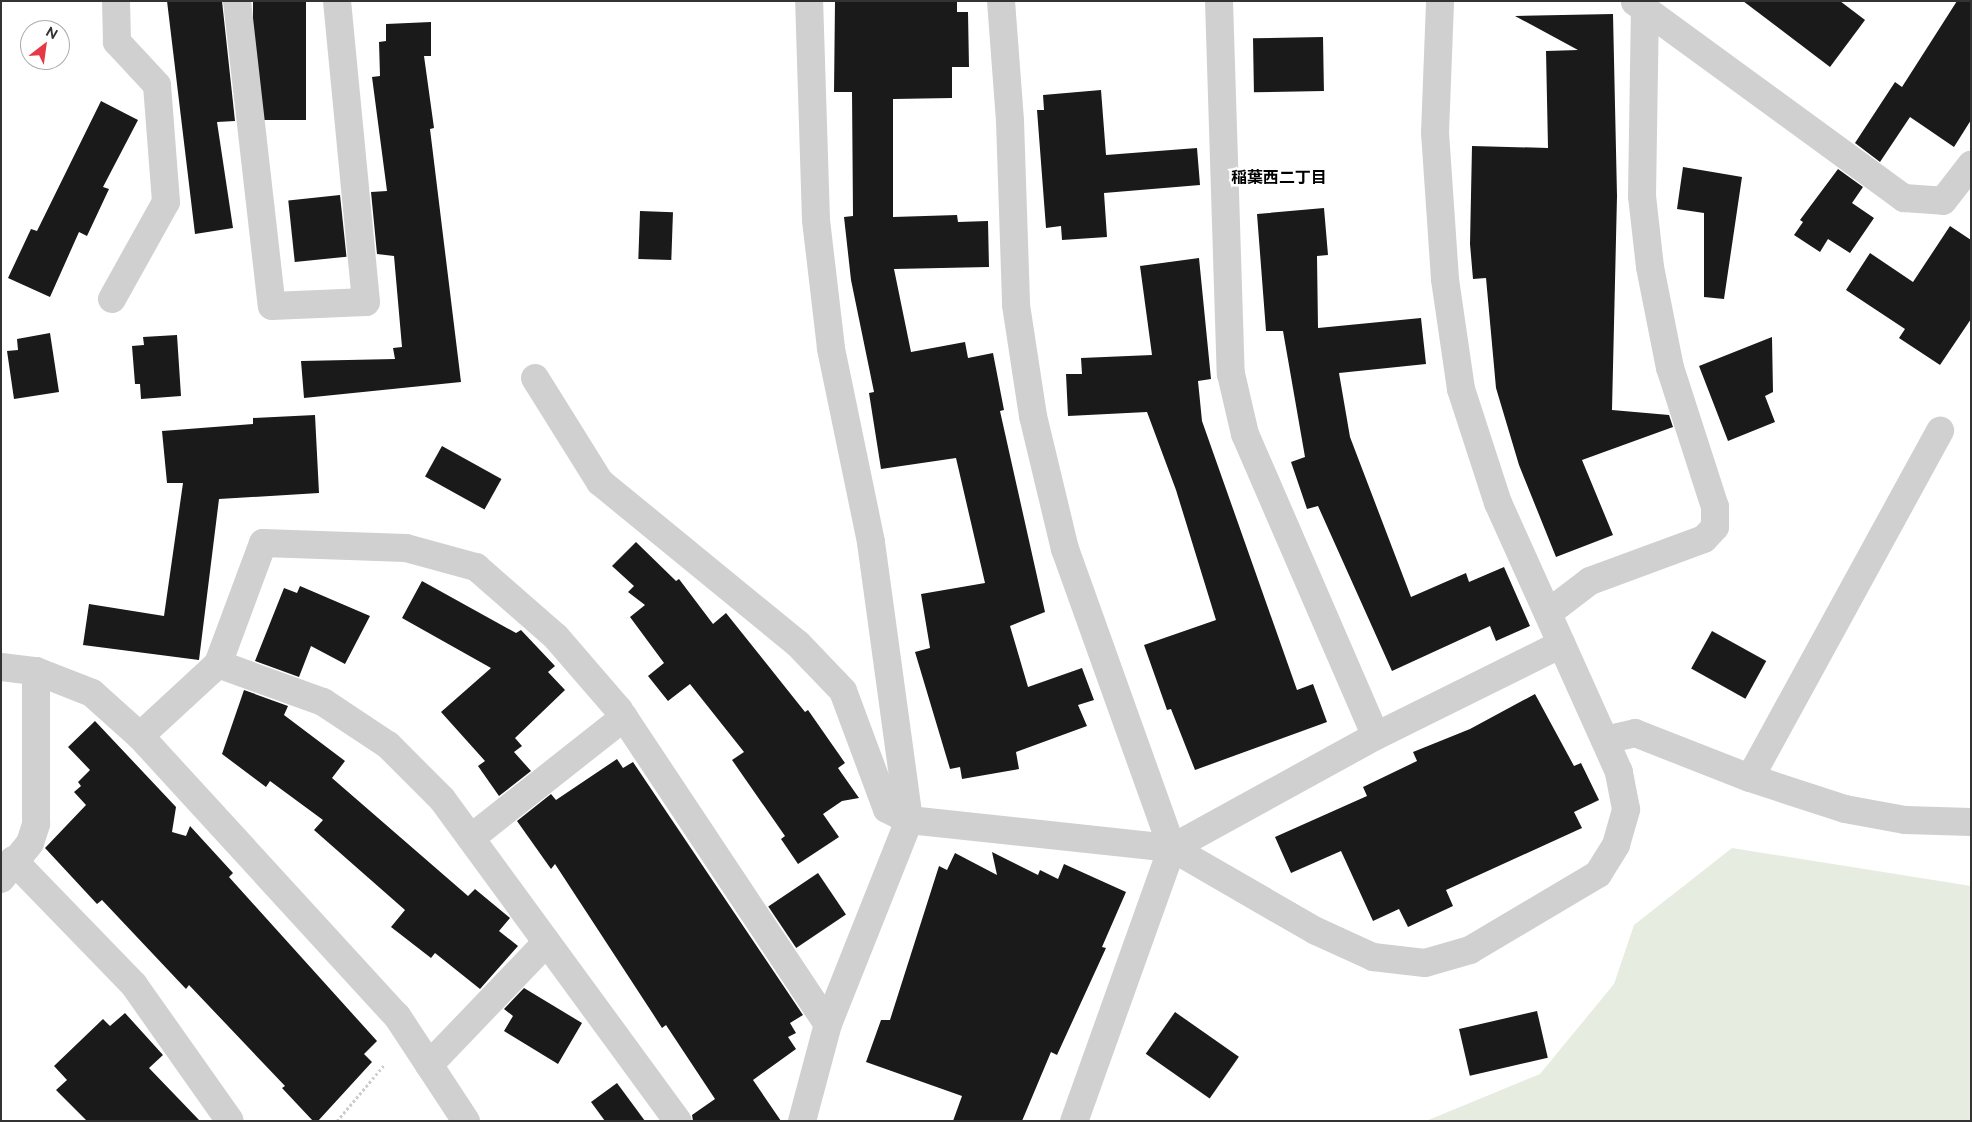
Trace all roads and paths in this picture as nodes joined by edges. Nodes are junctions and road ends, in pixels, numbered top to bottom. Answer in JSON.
{"nodes":[{"id":1,"x":116,"y":1,"type":"edge"},
{"id":2,"x":237,"y":1,"type":"edge"},
{"id":3,"x":337,"y":1,"type":"edge"},
{"id":4,"x":809,"y":1,"type":"edge"},
{"id":5,"x":1001,"y":1,"type":"edge"},
{"id":6,"x":1219,"y":1,"type":"edge"},
{"id":7,"x":1440,"y":1,"type":"edge"},
{"id":8,"x":1639,"y":6,"type":"edge"},
{"id":9,"x":1971,"y":165,"type":"edge"},
{"id":10,"x":112,"y":299,"type":"dead end"},
{"id":11,"x":536,"y":378,"type":"dead end"},
{"id":12,"x":1940,"y":432,"type":"dead end"},
{"id":13,"x":1548,"y":614,"type":"junction"},
{"id":14,"x":1561,"y":644,"type":"junction"},
{"id":15,"x":218,"y":664,"type":"junction"},
{"id":16,"x":1,"y":667,"type":"edge"},
{"id":17,"x":36,"y":671,"type":"junction"},
{"id":18,"x":624,"y":717,"type":"junction"},
{"id":19,"x":140,"y":736,"type":"junction"},
{"id":20,"x":1376,"y":736,"type":"junction"},
{"id":21,"x":1605,"y":740,"type":"junction"},
{"id":22,"x":1750,"y":778,"type":"junction"},
{"id":23,"x":909,"y":820,"type":"junction"},
{"id":24,"x":1971,"y":822,"type":"edge"},
{"id":25,"x":471,"y":838,"type":"junction"},
{"id":26,"x":1172,"y":848,"type":"junction"},
{"id":27,"x":7,"y":870,"type":"edge"},
{"id":28,"x":547,"y":942,"type":"junction"},
{"id":29,"x":828,"y":1024,"type":"junction"},
{"id":30,"x":410,"y":1035,"type":"junction"},
{"id":31,"x":429,"y":1065,"type":"junction"},
{"id":32,"x":230,"y":1121,"type":"edge"},
{"id":33,"x":337,"y":1121,"type":"edge"},
{"id":34,"x":466,"y":1121,"type":"edge"},
{"id":35,"x":678,"y":1121,"type":"edge"},
{"id":36,"x":802,"y":1121,"type":"edge"},
{"id":37,"x":1074,"y":1121,"type":"edge"}],
"edges":[{"from":1,"to":10,"type":"street"},
{"from":2,"to":3,"type":"street"},
{"from":4,"to":23,"type":"street"},
{"from":5,"to":26,"type":"street"},
{"from":6,"to":20,"type":"street"},
{"from":7,"to":13,"type":"street"},
{"from":8,"to":9,"type":"street"},
{"from":8,"to":13,"type":"street"},
{"from":11,"to":23,"type":"street"},
{"from":12,"to":22,"type":"street"},
{"from":13,"to":14,"type":"street"},
{"from":14,"to":20,"type":"street"},
{"from":14,"to":21,"type":"street"},
{"from":15,"to":18,"type":"street"},
{"from":15,"to":19,"type":"street"},
{"from":15,"to":25,"type":"street"},
{"from":16,"to":17,"type":"street"},
{"from":17,"to":19,"type":"street"},
{"from":17,"to":27,"type":"street"},
{"from":18,"to":25,"type":"street"},
{"from":18,"to":29,"type":"street"},
{"from":19,"to":30,"type":"street"},
{"from":20,"to":26,"type":"street"},
{"from":21,"to":22,"type":"street"},
{"from":21,"to":26,"type":"street"},
{"from":22,"to":24,"type":"street"},
{"from":23,"to":26,"type":"street"},
{"from":23,"to":29,"type":"street"},
{"from":25,"to":28,"type":"street"},
{"from":26,"to":37,"type":"street"},
{"from":27,"to":32,"type":"street"},
{"from":28,"to":31,"type":"street"},
{"from":28,"to":35,"type":"street"},
{"from":29,"to":36,"type":"street"},
{"from":30,"to":31,"type":"street"},
{"from":30,"to":33,"type":"path"},
{"from":31,"to":34,"type":"street"}]}
